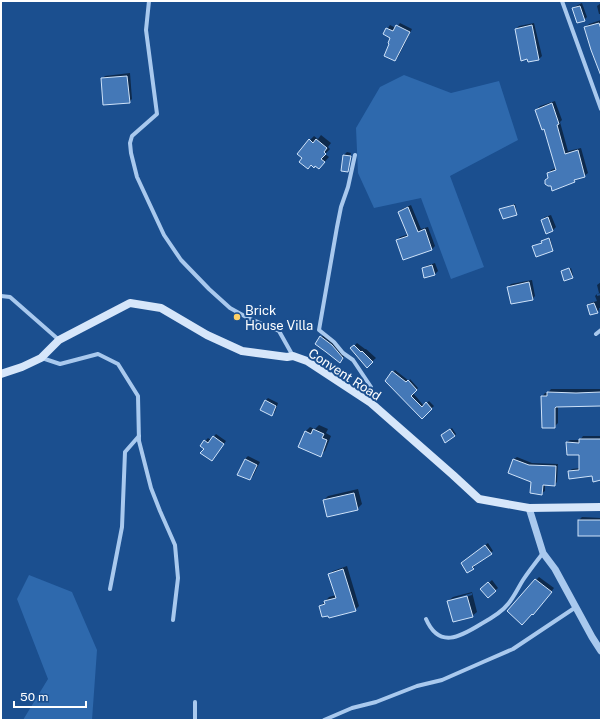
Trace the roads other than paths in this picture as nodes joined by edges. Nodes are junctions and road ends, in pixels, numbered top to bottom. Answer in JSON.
{"nodes":[{"id":1,"x":149,"y":1,"type":"edge"},
{"id":2,"x":562,"y":1,"type":"edge"},
{"id":3,"x":601,"y":109,"type":"edge"},
{"id":4,"x":355,"y":155,"type":"dead end"},
{"id":5,"x":1,"y":296,"type":"edge"},
{"id":6,"x":601,"y":330,"type":"edge"},
{"id":7,"x":596,"y":334,"type":"dead end"},
{"id":8,"x":59,"y":340,"type":"junction"},
{"id":9,"x":293,"y":356,"type":"junction"},
{"id":10,"x":41,"y":358,"type":"junction"},
{"id":11,"x":1,"y":374,"type":"edge"},
{"id":12,"x":372,"y":403,"type":"junction"},
{"id":13,"x":139,"y":436,"type":"junction"},
{"id":14,"x":601,"y":507,"type":"edge"},
{"id":15,"x":529,"y":508,"type":"junction"},
{"id":16,"x":543,"y":553,"type":"junction"},
{"id":17,"x":110,"y":589,"type":"dead end"},
{"id":18,"x":576,"y":606,"type":"junction"},
{"id":19,"x":173,"y":620,"type":"dead end"},
{"id":20,"x":426,"y":620,"type":"dead end"},
{"id":21,"x":601,"y":651,"type":"edge"},
{"id":22,"x":195,"y":702,"type":"dead end"},
{"id":23,"x":195,"y":720,"type":"edge"},
{"id":24,"x":324,"y":720,"type":"edge"}],
"edges":[{"from":1,"to":9,"type":"street"},
{"from":2,"to":3,"type":"street"},
{"from":4,"to":12,"type":"street"},
{"from":5,"to":8,"type":"street"},
{"from":6,"to":7,"type":"street"},
{"from":8,"to":9,"type":"main road","name":"Convent Road"},
{"from":8,"to":10,"type":"main road","name":"Convent Road"},
{"from":9,"to":12,"type":"main road","name":"Convent Road"},
{"from":10,"to":11,"type":"main road","name":"Convent Road"},
{"from":10,"to":13,"type":"street"},
{"from":12,"to":15,"type":"main road","name":"Convent Road"},
{"from":13,"to":17,"type":"street"},
{"from":13,"to":19,"type":"street"},
{"from":14,"to":15,"type":"main road","name":"Convent Road"},
{"from":15,"to":16,"type":"street"},
{"from":16,"to":18,"type":"street"},
{"from":16,"to":20,"type":"street"},
{"from":18,"to":21,"type":"street"},
{"from":18,"to":24,"type":"street"},
{"from":22,"to":23,"type":"street"}]}
